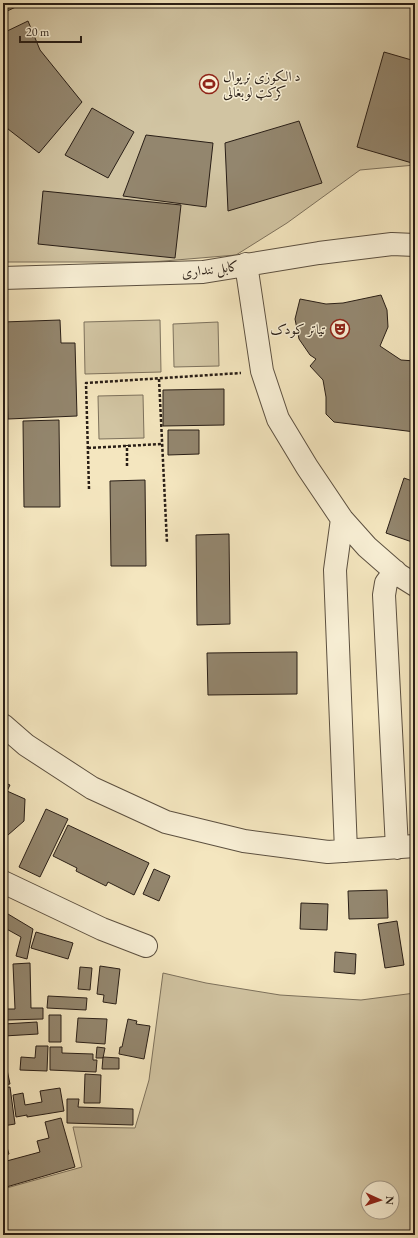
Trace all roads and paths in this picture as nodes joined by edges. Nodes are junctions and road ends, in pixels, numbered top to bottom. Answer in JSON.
{"nodes":[{"id":1,"x":415,"y":245,"type":"edge"},
{"id":2,"x":246,"y":264,"type":"junction"},
{"id":3,"x":3,"y":278,"type":"edge"},
{"id":4,"x":262,"y":371,"type":"junction"},
{"id":5,"x":159,"y":379,"type":"junction"},
{"id":6,"x":162,"y":444,"type":"junction"},
{"id":7,"x":127,"y":445,"type":"junction"},
{"id":8,"x":88,"y":448,"type":"junction"},
{"id":9,"x":127,"y":466,"type":"dead end"},
{"id":10,"x":89,"y":489,"type":"dead end"},
{"id":11,"x":342,"y":520,"type":"junction"},
{"id":12,"x":166,"y":543,"type":"dead end"},
{"id":13,"x":395,"y":571,"type":"junction"},
{"id":14,"x":415,"y":585,"type":"edge"},
{"id":15,"x":3,"y":724,"type":"edge"},
{"id":16,"x":406,"y":847,"type":"edge"},
{"id":17,"x":346,"y":851,"type":"junction"},
{"id":18,"x":3,"y":882,"type":"edge"},
{"id":19,"x":146,"y":946,"type":"dead end"}],
"edges":[{"from":1,"to":2,"type":"street","name":"کابل ننداری"},
{"from":2,"to":3,"type":"street","name":"کابل ننداری"},
{"from":2,"to":4,"type":"street"},
{"from":4,"to":5,"type":"path"},
{"from":4,"to":11,"type":"street"},
{"from":5,"to":6,"type":"path"},
{"from":5,"to":8,"type":"path"},
{"from":6,"to":7,"type":"path"},
{"from":6,"to":12,"type":"path"},
{"from":7,"to":8,"type":"path"},
{"from":7,"to":9,"type":"path"},
{"from":8,"to":10,"type":"path"},
{"from":11,"to":13,"type":"street"},
{"from":11,"to":17,"type":"street"},
{"from":13,"to":14,"type":"street"},
{"from":13,"to":16,"type":"street"},
{"from":15,"to":17,"type":"street"},
{"from":16,"to":17,"type":"street"},
{"from":18,"to":19,"type":"street"}]}
